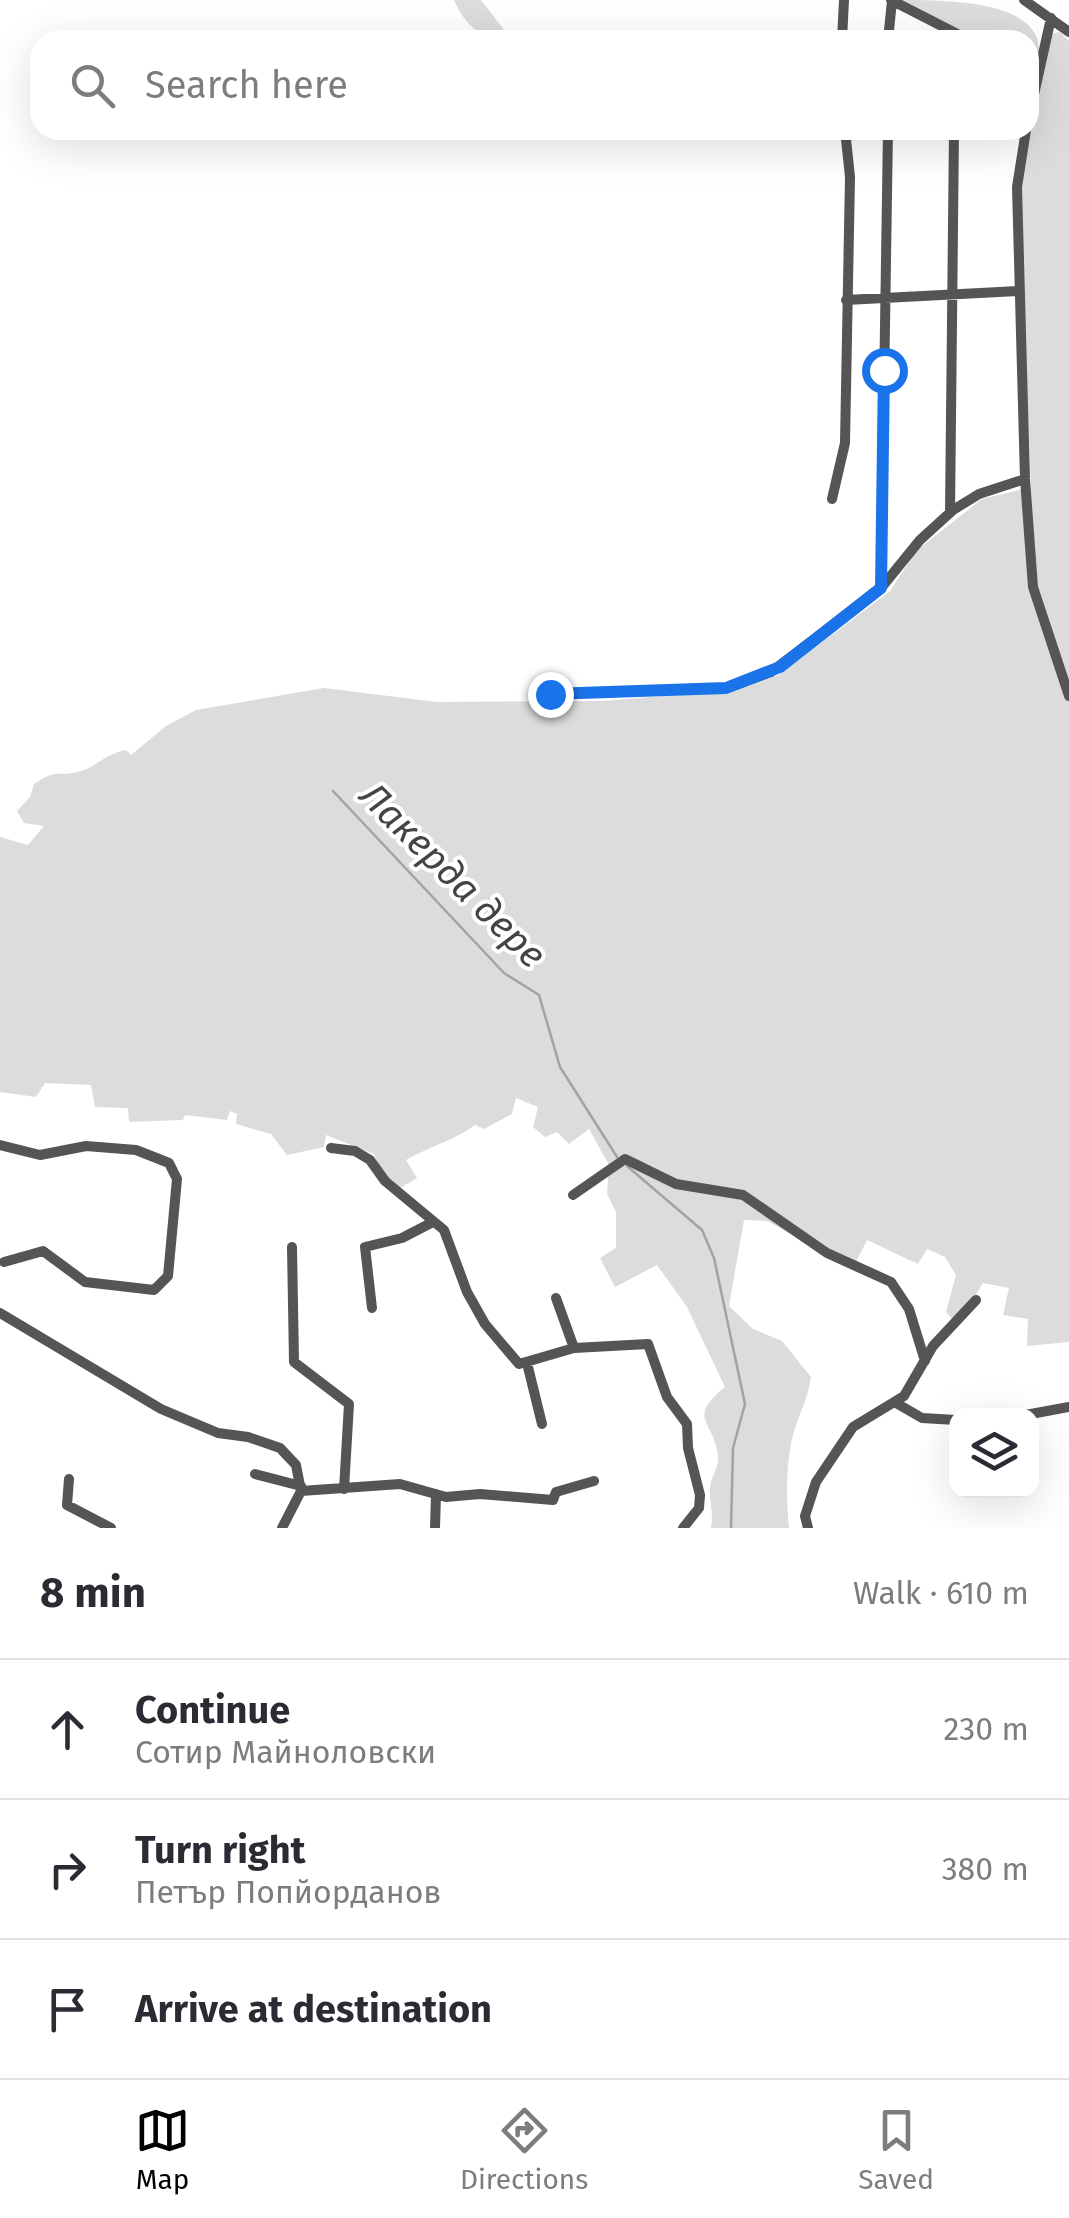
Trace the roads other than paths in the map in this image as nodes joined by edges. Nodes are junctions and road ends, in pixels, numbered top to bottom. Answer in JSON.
{"nodes":[{"id":1,"x":844,"y":0,"type":"edge"},
{"id":2,"x":891,"y":0,"type":"edge"},
{"id":3,"x":1024,"y":0,"type":"edge"},
{"id":4,"x":1051,"y":18,"type":"junction"},
{"id":5,"x":842,"y":30,"type":"edge"},
{"id":6,"x":889,"y":30,"type":"edge"},
{"id":7,"x":942,"y":30,"type":"edge"},
{"id":8,"x":1069,"y":32,"type":"edge"},
{"id":9,"x":1039,"y":47,"type":"edge"},
{"id":10,"x":846,"y":140,"type":"edge"},
{"id":11,"x":888,"y":140,"type":"edge"},
{"id":12,"x":954,"y":140,"type":"edge"},
{"id":13,"x":1025,"y":140,"type":"edge"},
{"id":14,"x":1020,"y":291,"type":"junction"},
{"id":15,"x":950,"y":294,"type":"junction"},
{"id":16,"x":883,"y":298,"type":"junction"},
{"id":17,"x":846,"y":300,"type":"junction"},
{"id":18,"x":1025,"y":480,"type":"junction"},
{"id":19,"x":832,"y":499,"type":"dead end"},
{"id":20,"x":950,"y":513,"type":"junction"},
{"id":21,"x":881,"y":588,"type":"junction"},
{"id":22,"x":550,"y":694,"type":"dead end"},
{"id":23,"x":1069,"y":696,"type":"edge"},
{"id":24,"x":0,"y":1145,"type":"edge"},
{"id":25,"x":331,"y":1148,"type":"dead end"},
{"id":26,"x":573,"y":1195,"type":"dead end"},
{"id":27,"x":431,"y":1222,"type":"junction"},
{"id":28,"x":292,"y":1247,"type":"dead end"},
{"id":29,"x":4,"y":1262,"type":"dead end"},
{"id":30,"x":556,"y":1298,"type":"dead end"},
{"id":31,"x":976,"y":1300,"type":"dead end"},
{"id":32,"x":372,"y":1308,"type":"dead end"},
{"id":33,"x":0,"y":1313,"type":"edge"},
{"id":34,"x":574,"y":1348,"type":"junction"},
{"id":35,"x":925,"y":1361,"type":"junction"},
{"id":36,"x":528,"y":1363,"type":"junction"},
{"id":37,"x":896,"y":1403,"type":"junction"},
{"id":38,"x":1069,"y":1407,"type":"edge"},
{"id":39,"x":1039,"y":1413,"type":"edge"},
{"id":40,"x":949,"y":1420,"type":"edge"},
{"id":41,"x":542,"y":1424,"type":"dead end"},
{"id":42,"x":255,"y":1474,"type":"dead end"},
{"id":43,"x":69,"y":1479,"type":"dead end"},
{"id":44,"x":594,"y":1481,"type":"dead end"},
{"id":45,"x":301,"y":1489,"type":"junction"},
{"id":46,"x":344,"y":1489,"type":"junction"},
{"id":47,"x":436,"y":1494,"type":"junction"},
{"id":48,"x":111,"y":1528,"type":"edge"},
{"id":49,"x":282,"y":1528,"type":"edge"},
{"id":50,"x":435,"y":1528,"type":"edge"},
{"id":51,"x":684,"y":1528,"type":"edge"},
{"id":52,"x":808,"y":1528,"type":"edge"}],
"edges":[{"from":1,"to":5,"type":"street"},
{"from":2,"to":6,"type":"street"},
{"from":2,"to":7,"type":"street"},
{"from":3,"to":4,"type":"street"},
{"from":4,"to":8,"type":"street"},
{"from":4,"to":9,"type":"street"},
{"from":10,"to":17,"type":"street"},
{"from":11,"to":16,"type":"street"},
{"from":12,"to":15,"type":"street"},
{"from":13,"to":14,"type":"street"},
{"from":14,"to":15,"type":"street"},
{"from":14,"to":18,"type":"street"},
{"from":15,"to":16,"type":"street"},
{"from":15,"to":20,"type":"street"},
{"from":16,"to":17,"type":"street"},
{"from":16,"to":21,"type":"street"},
{"from":17,"to":19,"type":"street"},
{"from":18,"to":20,"type":"street"},
{"from":18,"to":23,"type":"street"},
{"from":20,"to":21,"type":"street"},
{"from":21,"to":22,"type":"street"},
{"from":24,"to":29,"type":"street"},
{"from":25,"to":27,"type":"street"},
{"from":26,"to":35,"type":"street"},
{"from":27,"to":32,"type":"street"},
{"from":27,"to":36,"type":"street"},
{"from":28,"to":46,"type":"street"},
{"from":30,"to":34,"type":"street"},
{"from":31,"to":35,"type":"street"},
{"from":33,"to":45,"type":"street"},
{"from":34,"to":36,"type":"street"},
{"from":34,"to":51,"type":"street"},
{"from":35,"to":37,"type":"street"},
{"from":36,"to":41,"type":"street"},
{"from":37,"to":40,"type":"street"},
{"from":37,"to":52,"type":"street"},
{"from":38,"to":39,"type":"street"},
{"from":42,"to":45,"type":"street"},
{"from":43,"to":48,"type":"street"},
{"from":44,"to":47,"type":"street"},
{"from":45,"to":46,"type":"street"},
{"from":45,"to":49,"type":"street"},
{"from":46,"to":47,"type":"street"},
{"from":47,"to":50,"type":"street"}]}
